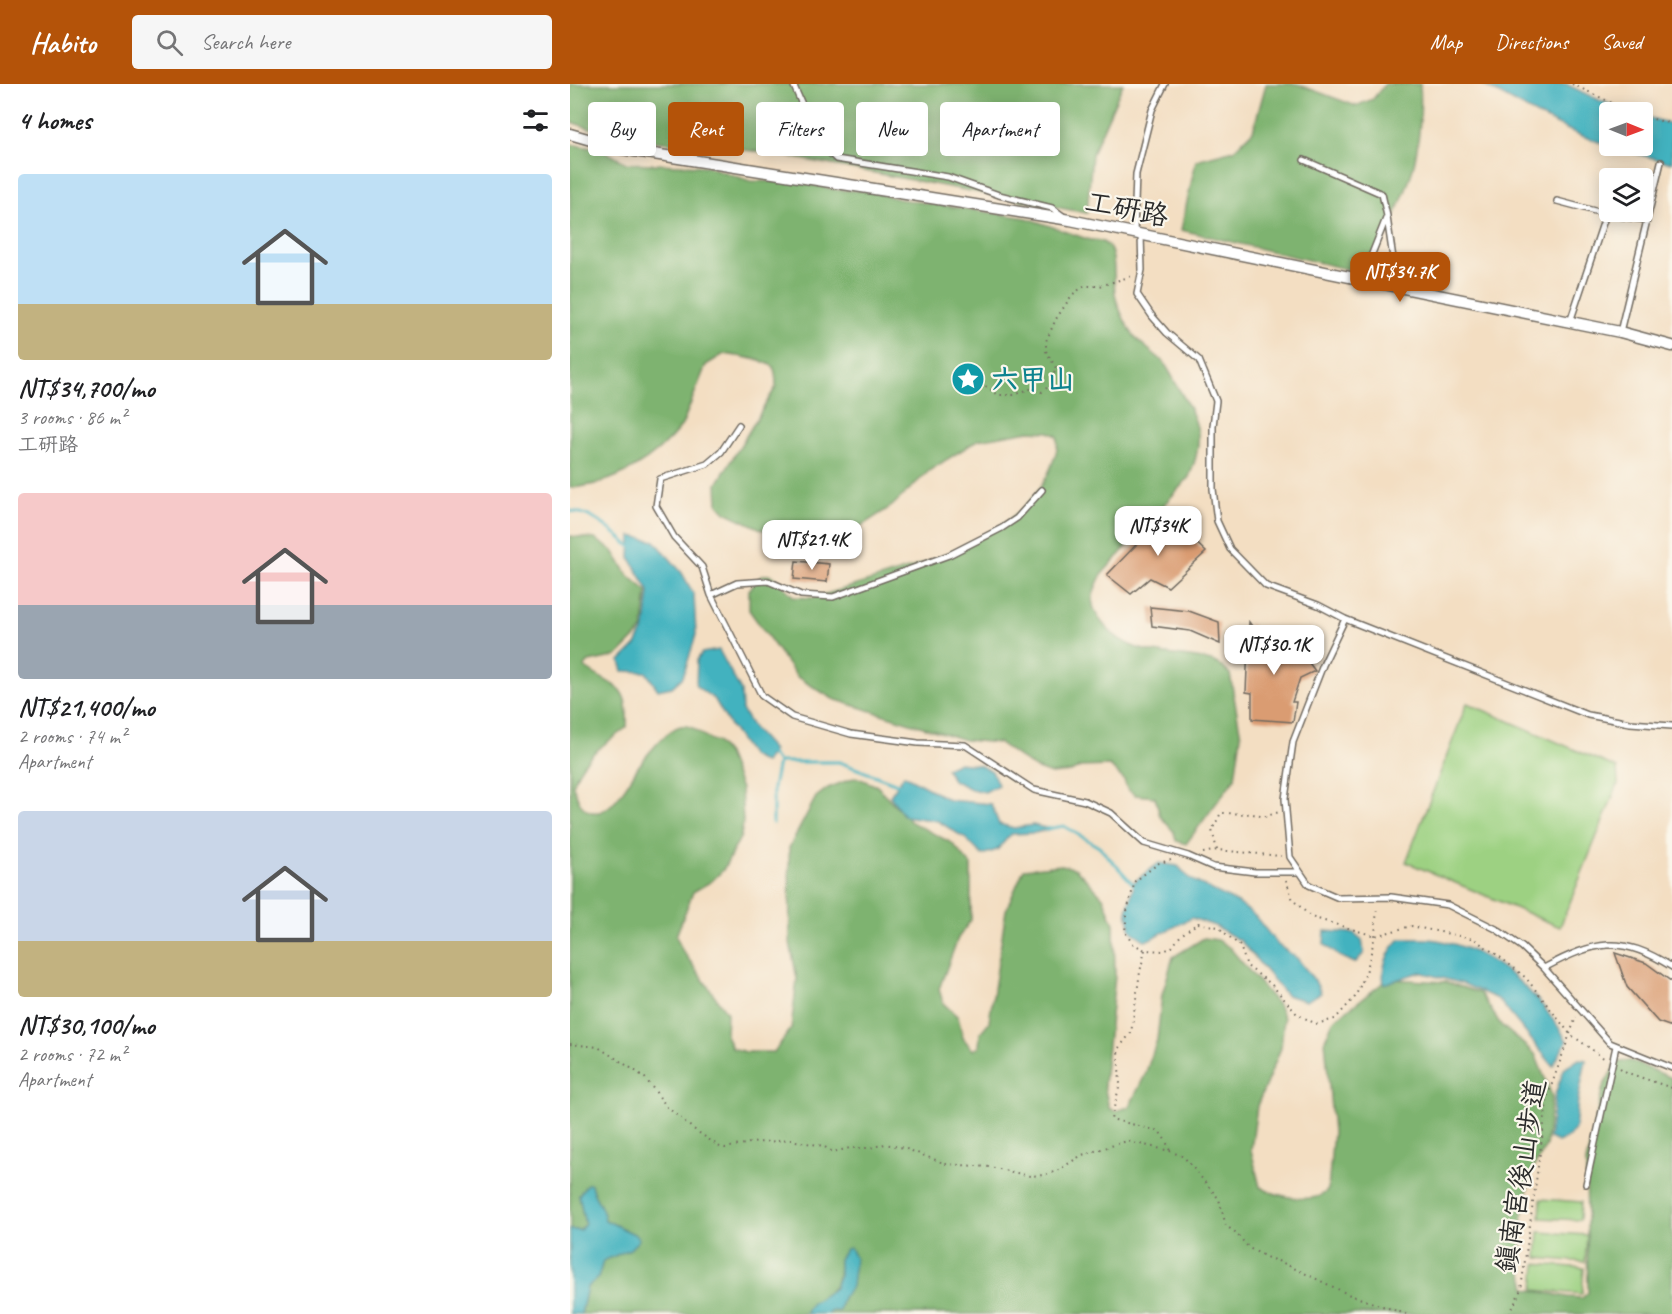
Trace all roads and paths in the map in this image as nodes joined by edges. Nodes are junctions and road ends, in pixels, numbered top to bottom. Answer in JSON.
{"nodes":[{"id":1,"x":793,"y":84,"type":"edge"},
{"id":2,"x":1165,"y":84,"type":"edge"},
{"id":3,"x":1572,"y":84,"type":"edge"},
{"id":4,"x":1610,"y":102,"type":"edge"},
{"id":5,"x":1653,"y":119,"type":"edge"},
{"id":6,"x":1672,"y":124,"type":"edge"},
{"id":7,"x":570,"y":134,"type":"edge"},
{"id":8,"x":1305,"y":160,"type":"dead end"},
{"id":9,"x":1661,"y":162,"type":"dead end"},
{"id":10,"x":1653,"y":195,"type":"edge"},
{"id":11,"x":1557,"y":201,"type":"dead end"},
{"id":12,"x":1599,"y":212,"type":"edge"},
{"id":13,"x":1387,"y":216,"type":"junction"},
{"id":14,"x":1070,"y":220,"type":"junction"},
{"id":15,"x":1603,"y":222,"type":"edge"},
{"id":16,"x":1647,"y":222,"type":"edge"},
{"id":17,"x":1138,"y":234,"type":"junction"},
{"id":18,"x":1394,"y":265,"type":"dead end"},
{"id":19,"x":1142,"y":270,"type":"junction"},
{"id":20,"x":1361,"y":280,"type":"junction"},
{"id":21,"x":1570,"y":322,"type":"junction"},
{"id":22,"x":1620,"y":332,"type":"junction"},
{"id":23,"x":1672,"y":346,"type":"edge"},
{"id":24,"x":975,"y":380,"type":"dead end"},
{"id":25,"x":739,"y":425,"type":"dead end"},
{"id":26,"x":1041,"y":490,"type":"dead end"},
{"id":27,"x":711,"y":594,"type":"junction"},
{"id":28,"x":1345,"y":619,"type":"junction"},
{"id":29,"x":1672,"y":726,"type":"edge"},
{"id":30,"x":1286,"y":809,"type":"junction"},
{"id":31,"x":1217,"y":850,"type":"junction"},
{"id":32,"x":1188,"y":856,"type":"junction"},
{"id":33,"x":1290,"y":857,"type":"junction"},
{"id":34,"x":1283,"y":872,"type":"junction"},
{"id":35,"x":1300,"y":872,"type":"junction"},
{"id":36,"x":1378,"y":897,"type":"junction"},
{"id":37,"x":1376,"y":936,"type":"junction"},
{"id":38,"x":1145,"y":950,"type":"junction"},
{"id":39,"x":1672,"y":967,"type":"edge"},
{"id":40,"x":1544,"y":968,"type":"junction"},
{"id":41,"x":1579,"y":1010,"type":"junction"},
{"id":42,"x":1570,"y":1034,"type":"junction"},
{"id":43,"x":570,"y":1044,"type":"edge"},
{"id":44,"x":1616,"y":1046,"type":"junction"},
{"id":45,"x":1612,"y":1064,"type":"junction"},
{"id":46,"x":1672,"y":1068,"type":"edge"},
{"id":47,"x":1672,"y":1088,"type":"edge"},
{"id":48,"x":1170,"y":1151,"type":"junction"},
{"id":49,"x":1586,"y":1184,"type":"dead end"},
{"id":50,"x":1406,"y":1314,"type":"edge"},
{"id":51,"x":1510,"y":1314,"type":"edge"}],
"edges":[{"from":1,"to":14,"type":"lane"},
{"from":2,"to":17,"type":"lane"},
{"from":3,"to":4,"type":"path"},
{"from":5,"to":6,"type":"path"},
{"from":7,"to":14,"type":"street","name":"工研路"},
{"from":8,"to":13,"type":"lane"},
{"from":9,"to":10,"type":"lane"},
{"from":11,"to":12,"type":"lane"},
{"from":13,"to":18,"type":"lane"},
{"from":13,"to":20,"type":"lane"},
{"from":14,"to":17,"type":"street","name":"工研路"},
{"from":15,"to":21,"type":"lane"},
{"from":16,"to":22,"type":"lane"},
{"from":17,"to":19,"type":"lane"},
{"from":17,"to":20,"type":"street","name":"工研路"},
{"from":19,"to":24,"type":"path"},
{"from":19,"to":28,"type":"lane"},
{"from":20,"to":21,"type":"street","name":"工研路"},
{"from":21,"to":22,"type":"street","name":"工研路"},
{"from":22,"to":23,"type":"street","name":"工研路"},
{"from":25,"to":27,"type":"lane"},
{"from":26,"to":27,"type":"lane"},
{"from":27,"to":32,"type":"lane"},
{"from":28,"to":29,"type":"lane"},
{"from":28,"to":30,"type":"lane"},
{"from":30,"to":31,"type":"path"},
{"from":30,"to":33,"type":"lane"},
{"from":31,"to":32,"type":"path"},
{"from":31,"to":33,"type":"path"},
{"from":32,"to":34,"type":"lane"},
{"from":32,"to":38,"type":"path"},
{"from":33,"to":35,"type":"lane"},
{"from":34,"to":35,"type":"lane"},
{"from":34,"to":37,"type":"path"},
{"from":35,"to":36,"type":"lane"},
{"from":36,"to":37,"type":"path"},
{"from":36,"to":40,"type":"lane"},
{"from":37,"to":38,"type":"path"},
{"from":37,"to":42,"type":"path"},
{"from":38,"to":48,"type":"path"},
{"from":39,"to":40,"type":"lane"},
{"from":40,"to":41,"type":"lane"},
{"from":41,"to":42,"type":"path","name":"鎮南宮後山步道"},
{"from":41,"to":44,"type":"lane"},
{"from":42,"to":45,"type":"path"},
{"from":42,"to":51,"type":"path","name":"鎮南宮後山步道"},
{"from":43,"to":48,"type":"path"},
{"from":44,"to":45,"type":"lane"},
{"from":44,"to":46,"type":"lane"},
{"from":45,"to":47,"type":"path"},
{"from":45,"to":49,"type":"lane"},
{"from":48,"to":50,"type":"path"}]}
